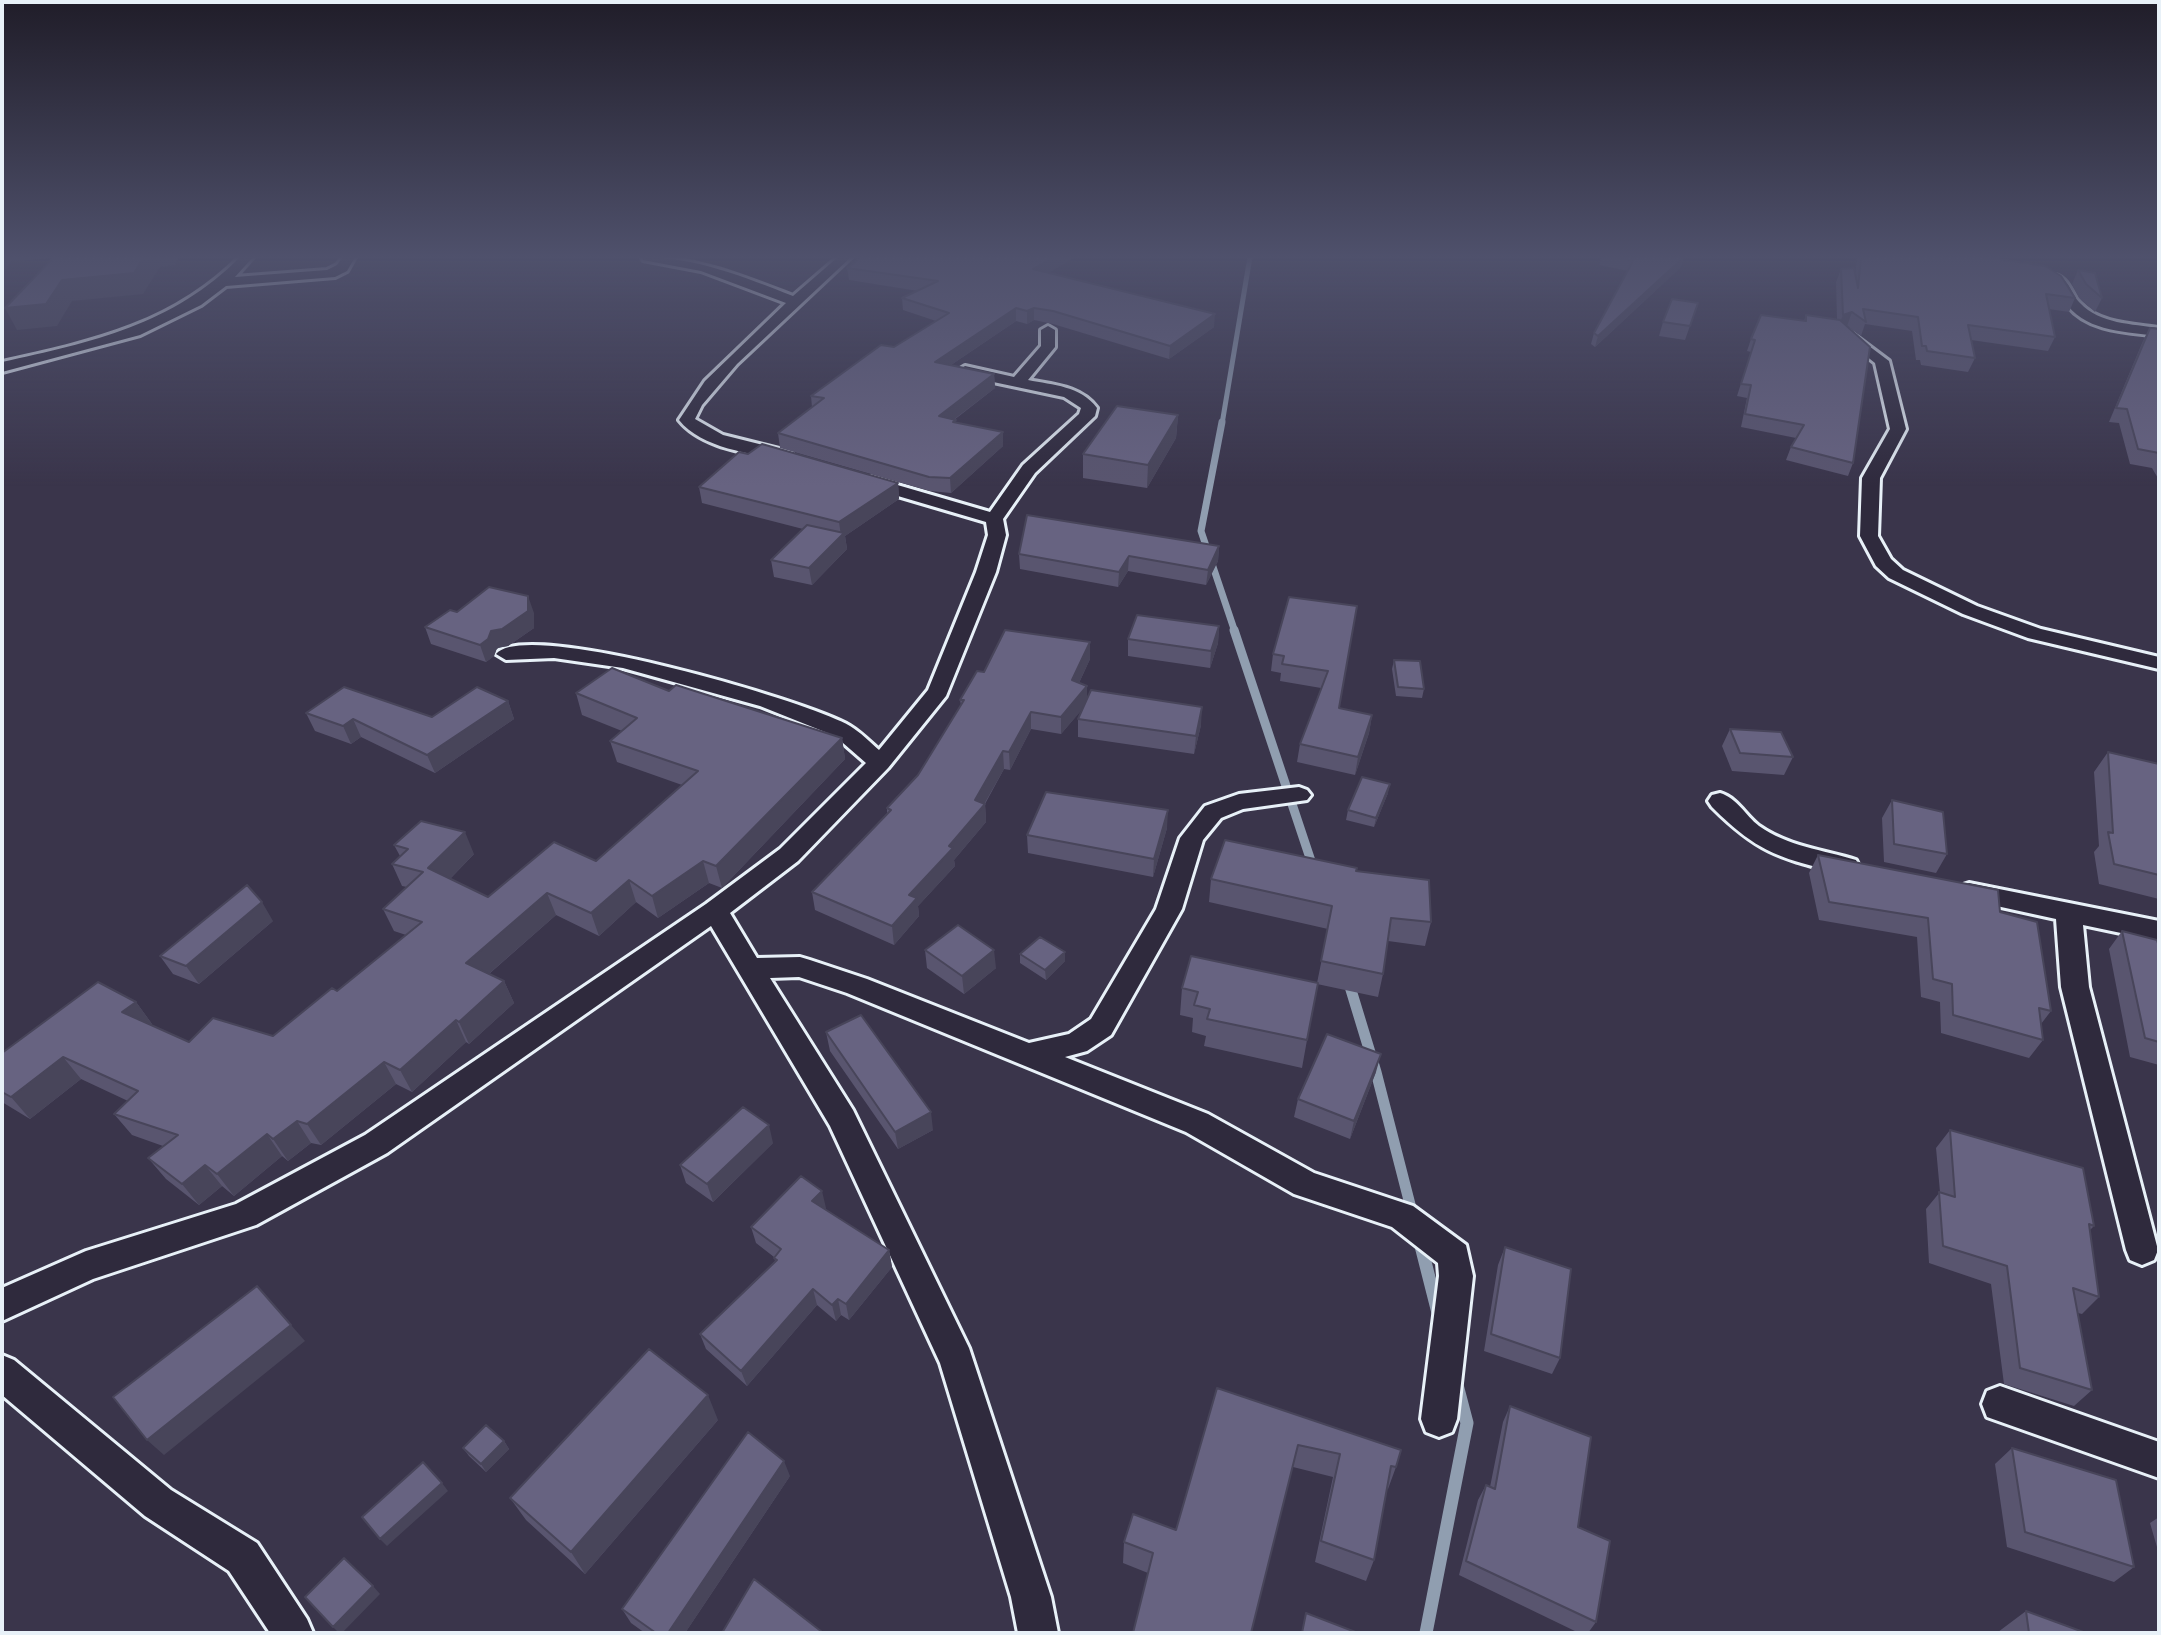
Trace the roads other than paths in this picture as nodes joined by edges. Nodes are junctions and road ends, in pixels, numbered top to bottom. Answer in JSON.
{"nodes":[{"id":1,"x":126,"y":333,"type":"edge"},
{"id":2,"x":763,"y":333,"type":"edge"},
{"id":3,"x":1048,"y":333,"type":"edge"},
{"id":4,"x":1847,"y":333,"type":"edge"},
{"id":5,"x":2,"y":367,"type":"edge"},
{"id":6,"x":963,"y":371,"type":"edge"},
{"id":7,"x":1018,"y":382,"type":"junction"},
{"id":8,"x":805,"y":461,"type":"edge"},
{"id":9,"x":859,"y":479,"type":"edge"},
{"id":10,"x":994,"y":519,"type":"junction"},
{"id":11,"x":506,"y":654,"type":"dead end"},
{"id":12,"x":2159,"y":663,"type":"edge"},
{"id":13,"x":880,"y":763,"type":"junction"},
{"id":14,"x":1299,"y":795,"type":"dead end"},
{"id":15,"x":1720,"y":801,"type":"dead end"},
{"id":16,"x":1864,"y":870,"type":"edge"},
{"id":17,"x":1952,"y":889,"type":"edge"},
{"id":18,"x":715,"y":911,"type":"junction"},
{"id":19,"x":2069,"y":913,"type":"junction"},
{"id":20,"x":2159,"y":931,"type":"edge"},
{"id":21,"x":749,"y":968,"type":"junction"},
{"id":22,"x":1028,"y":1055,"type":"junction"},
{"id":23,"x":2142,"y":1250,"type":"dead end"},
{"id":24,"x":2,"y":1305,"type":"edge"},
{"id":25,"x":2,"y":1372,"type":"edge"},
{"id":26,"x":2000,"y":1404,"type":"dead end"},
{"id":27,"x":1439,"y":1419,"type":"dead end"},
{"id":28,"x":2159,"y":1460,"type":"edge"},
{"id":29,"x":293,"y":1633,"type":"edge"},
{"id":30,"x":1038,"y":1633,"type":"edge"}],
"edges":[{"from":1,"to":5,"type":"street"},
{"from":2,"to":8,"type":"street"},
{"from":3,"to":7,"type":"street"},
{"from":4,"to":12,"type":"street"},
{"from":6,"to":7,"type":"street"},
{"from":7,"to":10,"type":"street"},
{"from":9,"to":10,"type":"street"},
{"from":10,"to":13,"type":"street"},
{"from":11,"to":13,"type":"street"},
{"from":13,"to":18,"type":"street"},
{"from":14,"to":22,"type":"street"},
{"from":15,"to":16,"type":"street"},
{"from":17,"to":19,"type":"street"},
{"from":18,"to":21,"type":"street"},
{"from":18,"to":24,"type":"street"},
{"from":19,"to":20,"type":"street"},
{"from":19,"to":23,"type":"street"},
{"from":21,"to":22,"type":"street"},
{"from":21,"to":30,"type":"street"},
{"from":22,"to":27,"type":"street"},
{"from":25,"to":29,"type":"street"},
{"from":26,"to":28,"type":"street"}]}
